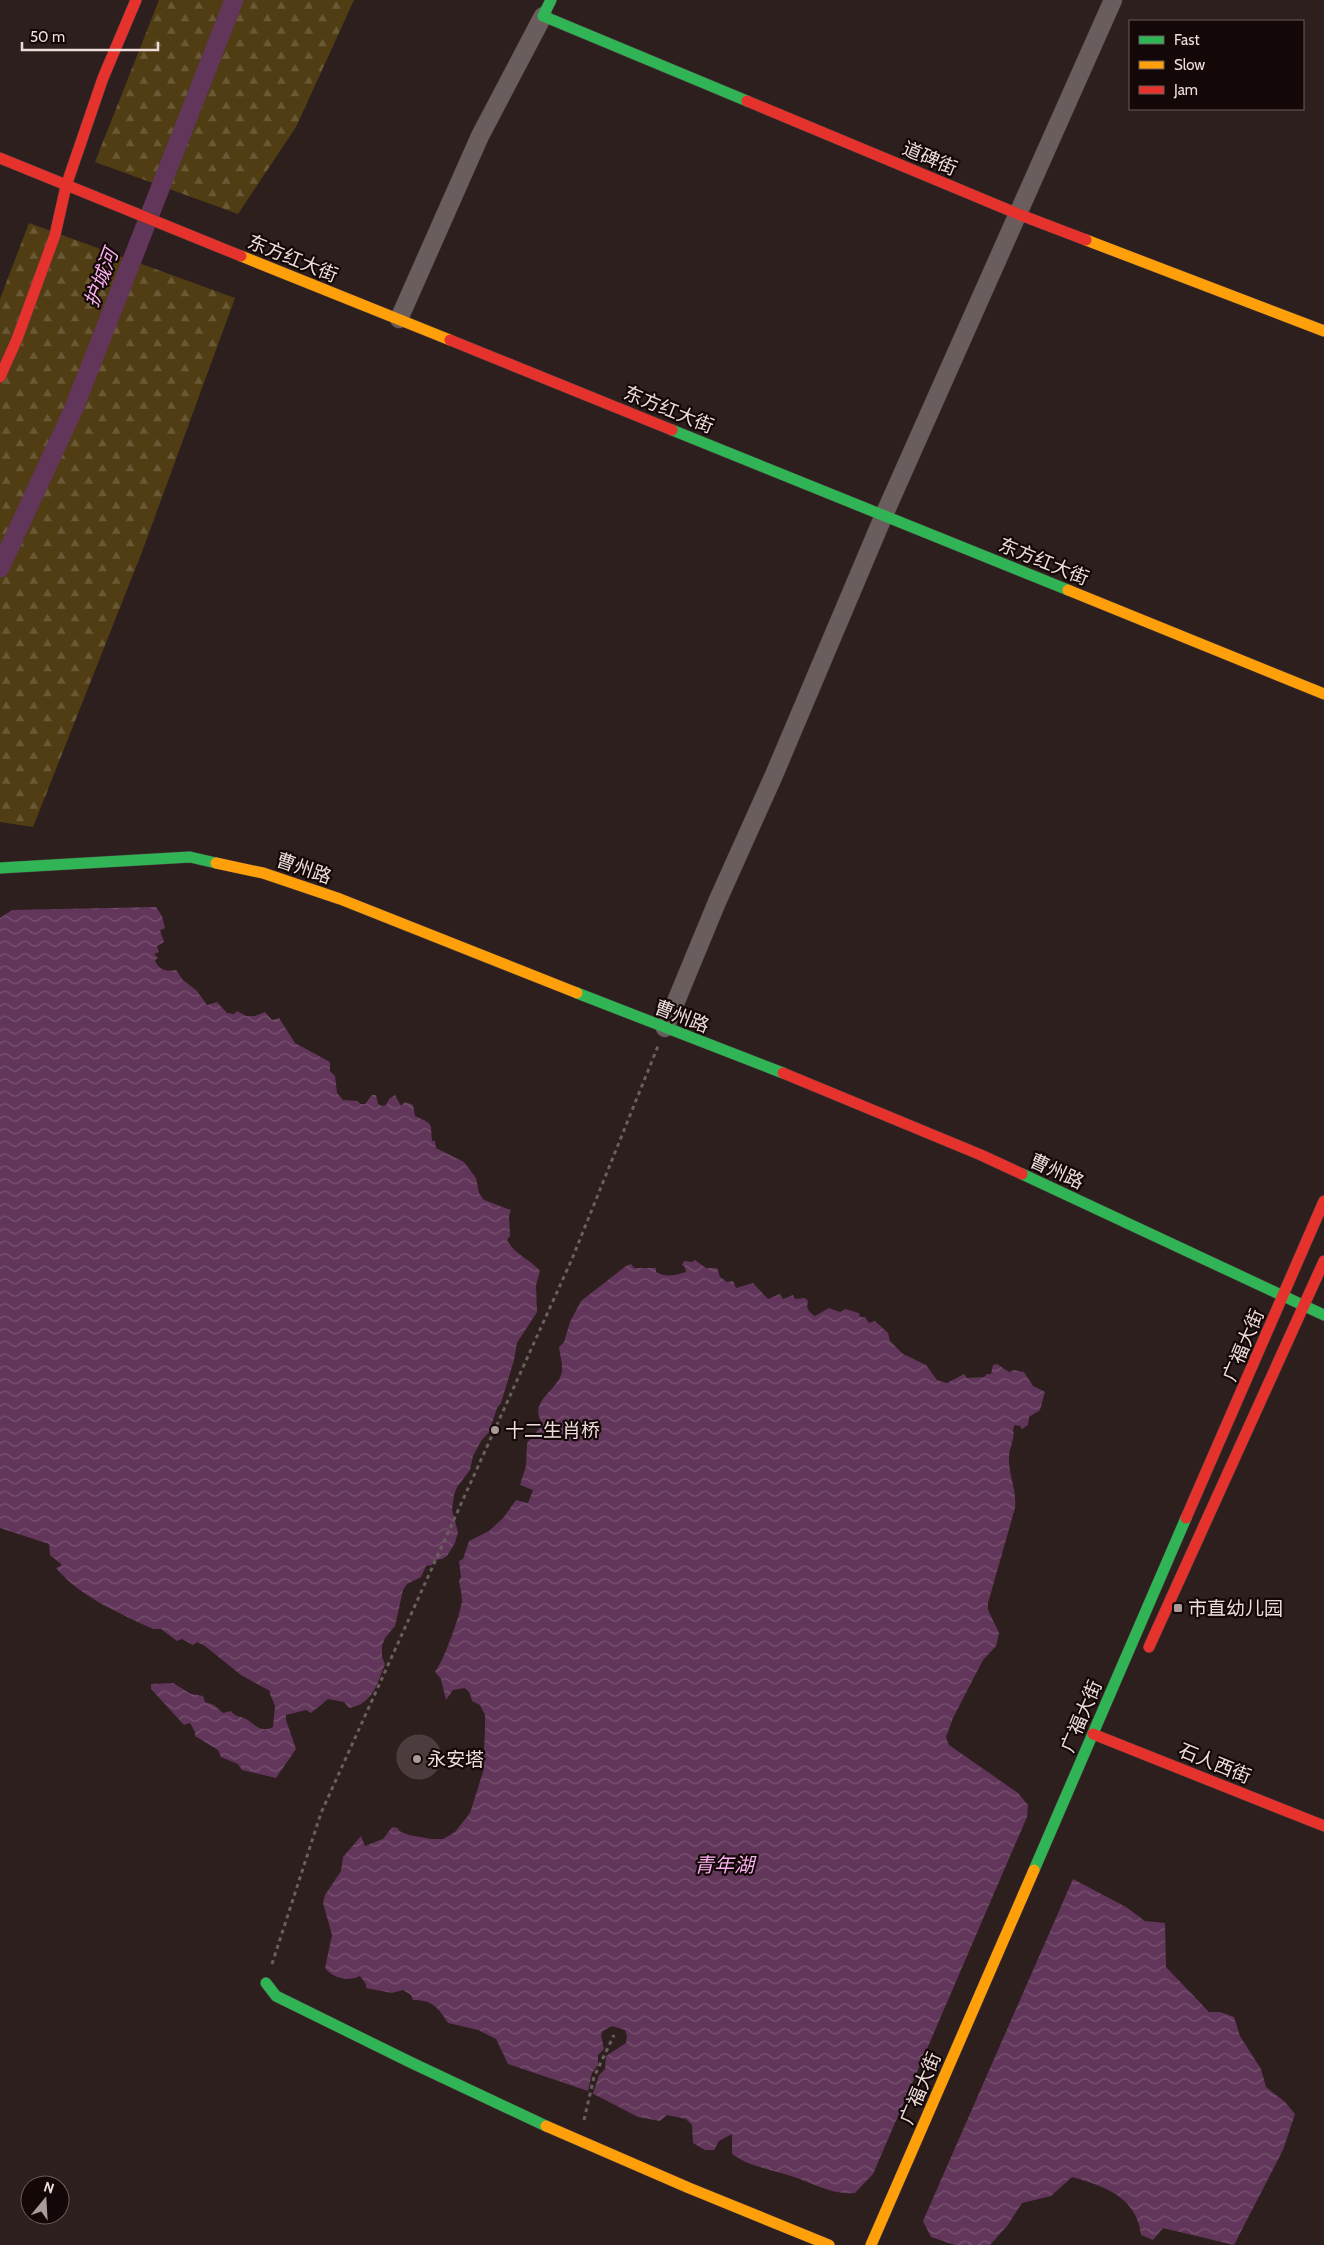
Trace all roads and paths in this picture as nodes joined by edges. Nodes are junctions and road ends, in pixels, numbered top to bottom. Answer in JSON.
{"nodes":[{"id":1,"x":136,"y":0,"type":"edge"},
{"id":2,"x":551,"y":0,"type":"edge"},
{"id":3,"x":1113,"y":0,"type":"edge"},
{"id":4,"x":543,"y":16,"type":"junction"},
{"id":5,"x":0,"y":158,"type":"edge"},
{"id":6,"x":66,"y":186,"type":"junction"},
{"id":7,"x":1018,"y":214,"type":"junction"},
{"id":8,"x":399,"y":319,"type":"junction"},
{"id":9,"x":1324,"y":331,"type":"edge"},
{"id":10,"x":0,"y":377,"type":"edge"},
{"id":11,"x":884,"y":514,"type":"junction"},
{"id":12,"x":1324,"y":694,"type":"edge"},
{"id":13,"x":0,"y":868,"type":"edge"},
{"id":14,"x":665,"y":1028,"type":"junction"},
{"id":15,"x":1324,"y":1202,"type":"edge"},
{"id":16,"x":1324,"y":1260,"type":"edge"},
{"id":17,"x":1283,"y":1296,"type":"junction"},
{"id":18,"x":1305,"y":1306,"type":"junction"},
{"id":19,"x":1324,"y":1315,"type":"edge"},
{"id":20,"x":1144,"y":1658,"type":"dead end"},
{"id":21,"x":1093,"y":1734,"type":"junction"},
{"id":22,"x":1324,"y":1826,"type":"edge"},
{"id":23,"x":266,"y":1983,"type":"joint"},
{"id":24,"x":614,"y":2035,"type":"dead end"},
{"id":25,"x":578,"y":2140,"type":"junction"},
{"id":26,"x":875,"y":2244,"type":"edge"},
{"id":27,"x":829,"y":2245,"type":"edge"}],
"edges":[{"from":1,"to":6,"type":"main road"},
{"from":2,"to":4,"type":"main road"},
{"from":3,"to":7,"type":"street"},
{"from":4,"to":7,"type":"main road","name":"道碑街"},
{"from":4,"to":8,"type":"street"},
{"from":5,"to":6,"type":"main road","name":"东方红大街"},
{"from":6,"to":8,"type":"main road","name":"东方红大街"},
{"from":6,"to":10,"type":"main road"},
{"from":7,"to":9,"type":"main road","name":"道碑街"},
{"from":7,"to":11,"type":"street"},
{"from":8,"to":11,"type":"main road","name":"东方红大街"},
{"from":11,"to":12,"type":"main road","name":"东方红大街"},
{"from":11,"to":14,"type":"street"},
{"from":13,"to":14,"type":"main road","name":"曹州路"},
{"from":14,"to":17,"type":"main road","name":"曹州路"},
{"from":14,"to":23,"type":"path"},
{"from":15,"to":17,"type":"main road","name":"广福大街"},
{"from":16,"to":18,"type":"main road","name":"广福大街"},
{"from":17,"to":18,"type":"main road","name":"曹州路"},
{"from":17,"to":21,"type":"main road","name":"广福大街"},
{"from":18,"to":19,"type":"main road","name":"曹州路"},
{"from":18,"to":20,"type":"main road","name":"广福大街"},
{"from":21,"to":22,"type":"main road","name":"石人西街"},
{"from":21,"to":26,"type":"main road","name":"广福大街"},
{"from":23,"to":25,"type":"main road"},
{"from":24,"to":25,"type":"path"},
{"from":25,"to":27,"type":"main road"}]}
